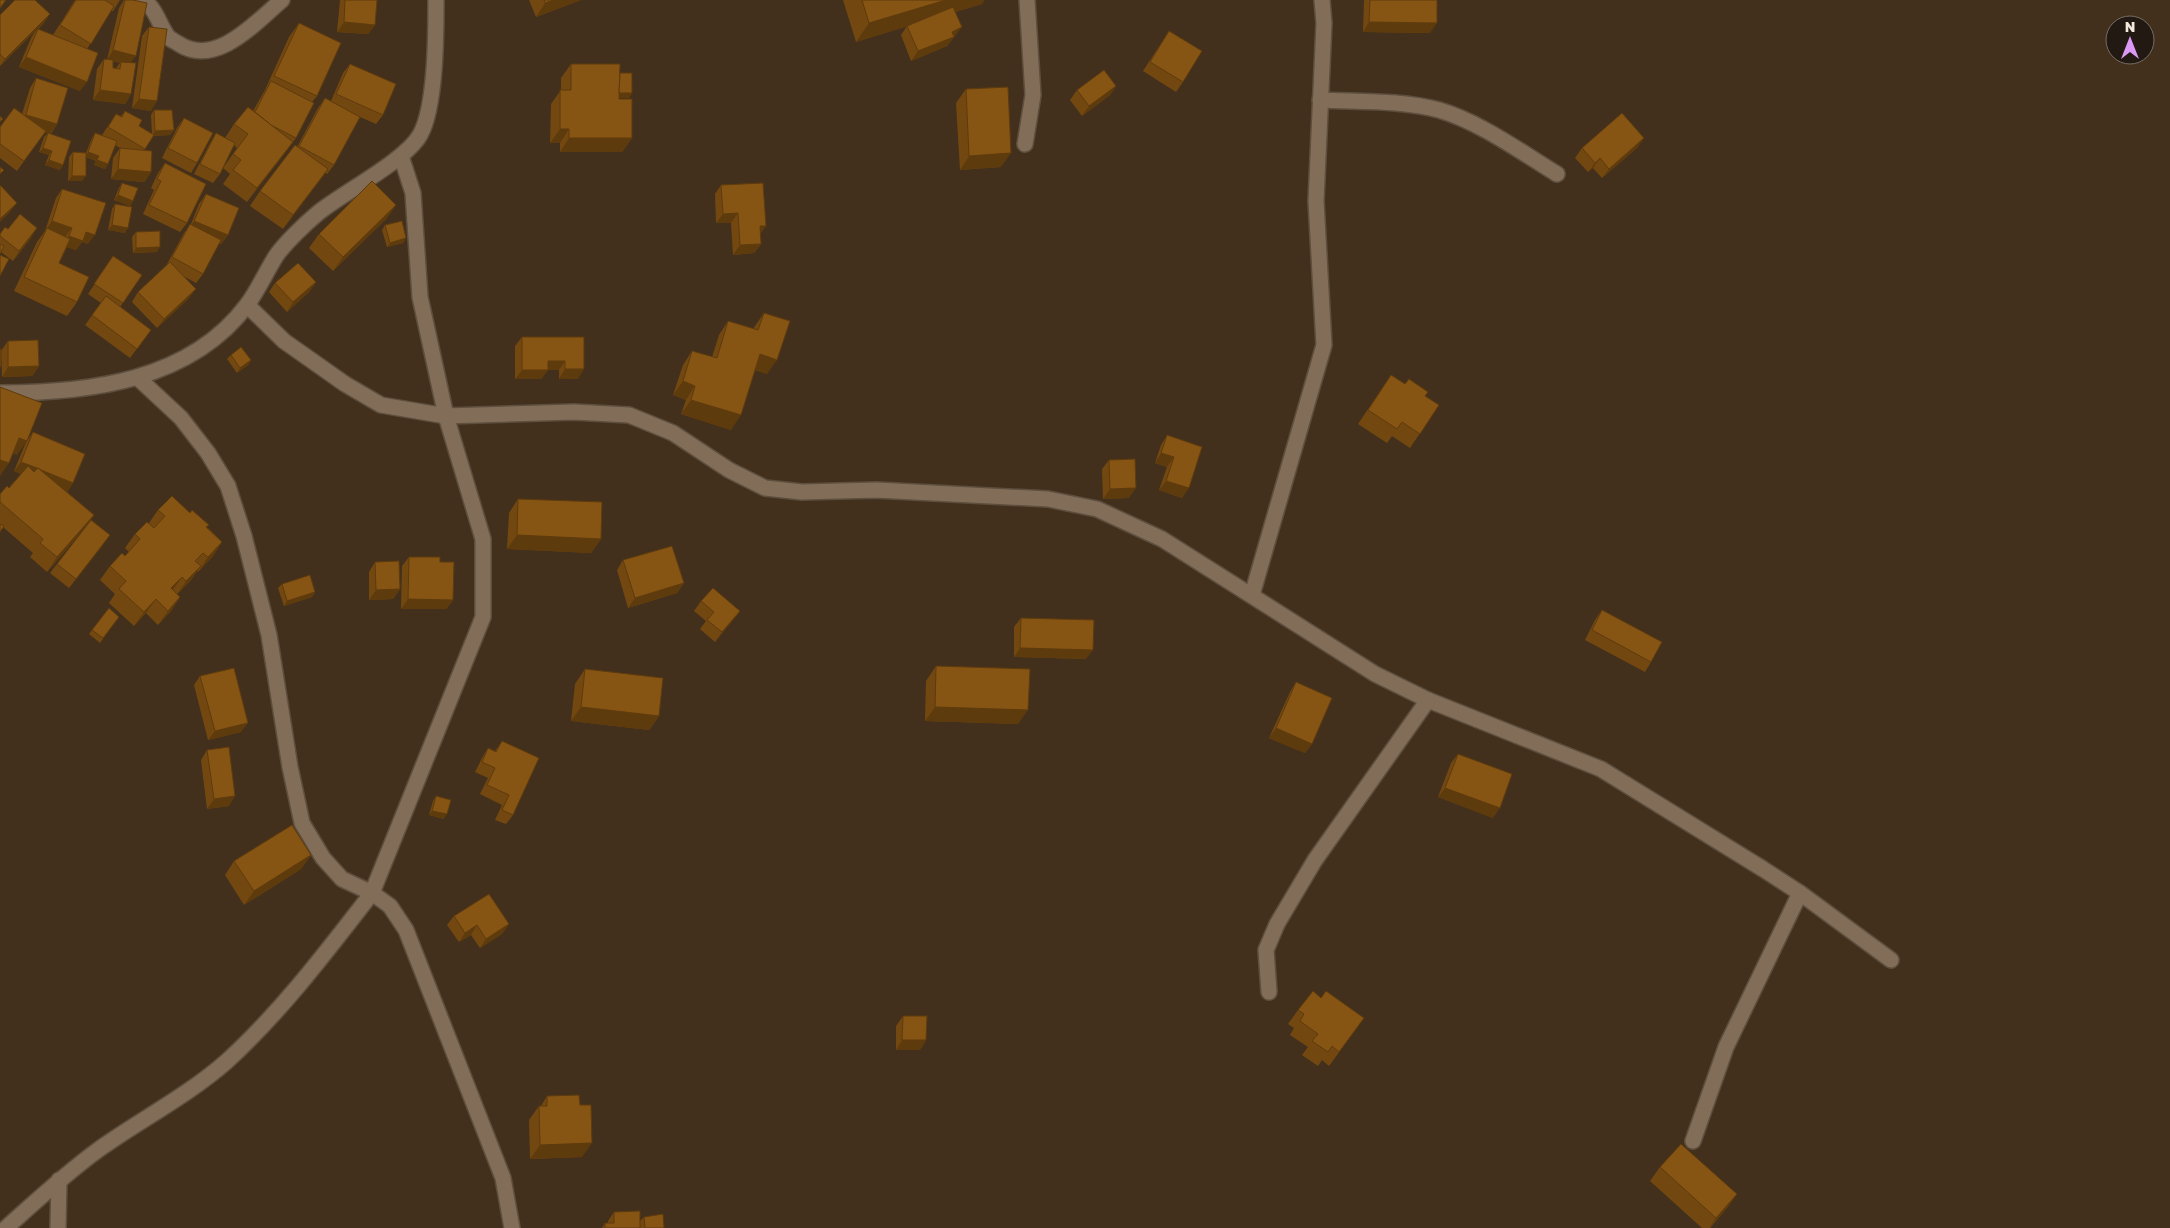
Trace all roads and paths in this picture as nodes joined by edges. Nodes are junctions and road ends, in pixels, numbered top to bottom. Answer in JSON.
{"nodes":[{"id":1,"x":143,"y":0,"type":"edge"},
{"id":2,"x":282,"y":0,"type":"edge"},
{"id":3,"x":436,"y":0,"type":"edge"},
{"id":4,"x":1027,"y":0,"type":"edge"},
{"id":5,"x":1322,"y":0,"type":"edge"},
{"id":6,"x":1320,"y":100,"type":"junction"},
{"id":7,"x":1025,"y":144,"type":"dead end"},
{"id":8,"x":400,"y":156,"type":"junction"},
{"id":9,"x":1557,"y":174,"type":"dead end"},
{"id":10,"x":247,"y":305,"type":"junction"},
{"id":11,"x":138,"y":378,"type":"junction"},
{"id":12,"x":0,"y":393,"type":"edge"},
{"id":13,"x":446,"y":416,"type":"junction"},
{"id":14,"x":1252,"y":596,"type":"junction"},
{"id":15,"x":1428,"y":700,"type":"junction"},
{"id":16,"x":372,"y":893,"type":"junction"},
{"id":17,"x":1800,"y":893,"type":"junction"},
{"id":18,"x":1891,"y":960,"type":"dead end"},
{"id":19,"x":1269,"y":992,"type":"dead end"},
{"id":20,"x":1692,"y":1141,"type":"dead end"},
{"id":21,"x":59,"y":1180,"type":"junction"},
{"id":22,"x":6,"y":1228,"type":"edge"},
{"id":23,"x":58,"y":1228,"type":"edge"},
{"id":24,"x":512,"y":1228,"type":"edge"}],
"edges":[{"from":1,"to":2,"type":"street"},
{"from":3,"to":8,"type":"street"},
{"from":4,"to":7,"type":"street"},
{"from":5,"to":6,"type":"street"},
{"from":6,"to":9,"type":"street"},
{"from":6,"to":14,"type":"street"},
{"from":8,"to":10,"type":"street"},
{"from":8,"to":13,"type":"street"},
{"from":10,"to":11,"type":"street"},
{"from":10,"to":13,"type":"street"},
{"from":11,"to":12,"type":"street"},
{"from":11,"to":16,"type":"street"},
{"from":13,"to":14,"type":"street"},
{"from":13,"to":16,"type":"street"},
{"from":14,"to":15,"type":"street"},
{"from":15,"to":17,"type":"street"},
{"from":15,"to":19,"type":"street"},
{"from":16,"to":21,"type":"street"},
{"from":16,"to":24,"type":"street"},
{"from":17,"to":18,"type":"street"},
{"from":17,"to":20,"type":"street"},
{"from":21,"to":22,"type":"street"},
{"from":21,"to":23,"type":"street"}]}
